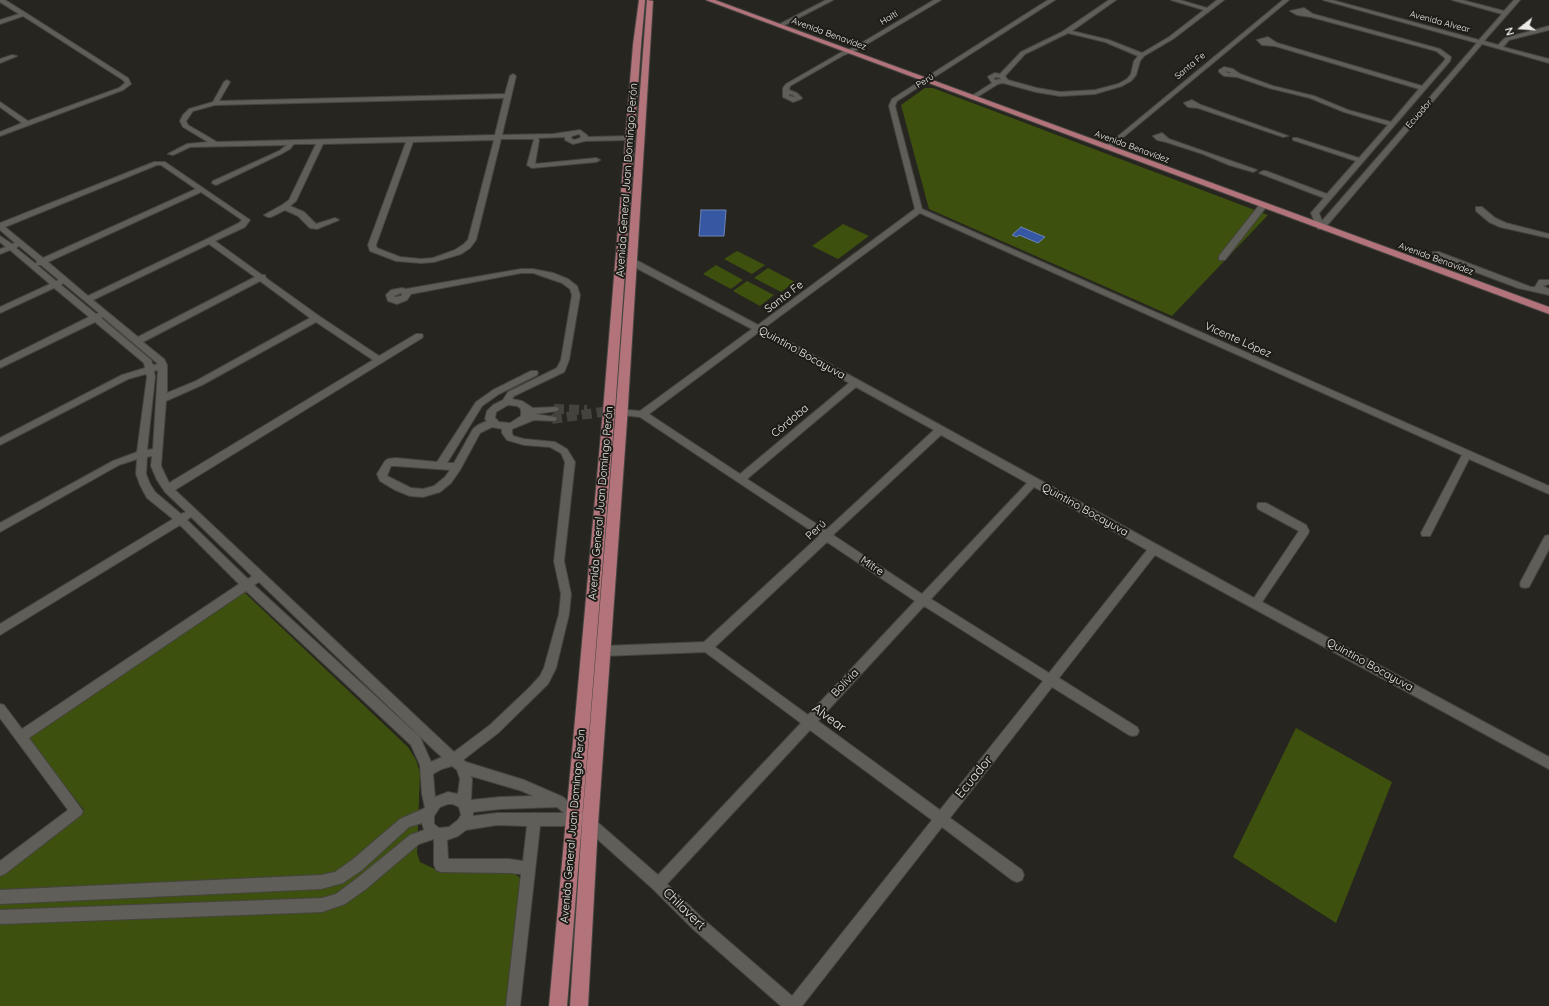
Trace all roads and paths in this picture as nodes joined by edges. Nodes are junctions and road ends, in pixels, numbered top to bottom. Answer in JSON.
{"nodes":[{"id":1,"x":1,"y":0,"type":"edge"},
{"id":2,"x":642,"y":0,"type":"edge"},
{"id":3,"x":650,"y":0,"type":"edge"},
{"id":4,"x":709,"y":0,"type":"edge"},
{"id":5,"x":830,"y":0,"type":"edge"},
{"id":6,"x":938,"y":0,"type":"edge"},
{"id":7,"x":1052,"y":0,"type":"edge"},
{"id":8,"x":1113,"y":0,"type":"edge"},
{"id":9,"x":1174,"y":0,"type":"edge"},
{"id":10,"x":1221,"y":0,"type":"edge"},
{"id":11,"x":1286,"y":0,"type":"edge"},
{"id":12,"x":1326,"y":0,"type":"edge"},
{"id":13,"x":1455,"y":0,"type":"edge"},
{"id":14,"x":1517,"y":0,"type":"edge"},
{"id":15,"x":1209,"y":10,"type":"junction"},
{"id":16,"x":1505,"y":13,"type":"junction"},
{"id":17,"x":24,"y":14,"type":"junction"},
{"id":18,"x":1311,"y":15,"type":"dead end"},
{"id":19,"x":0,"y":22,"type":"edge"},
{"id":20,"x":779,"y":26,"type":"junction"},
{"id":21,"x":1549,"y":28,"type":"edge"},
{"id":22,"x":1066,"y":31,"type":"junction"},
{"id":23,"x":1549,"y":32,"type":"edge"},
{"id":24,"x":1481,"y":42,"type":"junction"},
{"id":25,"x":1276,"y":44,"type":"dead end"},
{"id":26,"x":1499,"y":47,"type":"junction"},
{"id":27,"x":1510,"y":50,"type":"junction"},
{"id":28,"x":849,"y":52,"type":"junction"},
{"id":29,"x":1142,"y":55,"type":"junction"},
{"id":30,"x":14,"y":56,"type":"dead end"},
{"id":31,"x":0,"y":61,"type":"edge"},
{"id":32,"x":1549,"y":61,"type":"edge"},
{"id":33,"x":1238,"y":75,"type":"dead end"},
{"id":34,"x":513,"y":76,"type":"dead end"},
{"id":35,"x":999,"y":80,"type":"junction"},
{"id":36,"x":926,"y":81,"type":"junction"},
{"id":37,"x":227,"y":82,"type":"dead end"},
{"id":38,"x":1422,"y":88,"type":"junction"},
{"id":39,"x":786,"y":91,"type":"dead end"},
{"id":40,"x":508,"y":96,"type":"junction"},
{"id":41,"x":970,"y":97,"type":"junction"},
{"id":42,"x":215,"y":102,"type":"junction"},
{"id":43,"x":0,"y":104,"type":"edge"},
{"id":44,"x":1199,"y":106,"type":"dead end"},
{"id":45,"x":27,"y":124,"type":"junction"},
{"id":46,"x":1391,"y":124,"type":"junction"},
{"id":47,"x":0,"y":134,"type":"edge"},
{"id":48,"x":201,"y":136,"type":"junction"},
{"id":49,"x":631,"y":136,"type":"junction"},
{"id":50,"x":568,"y":137,"type":"junction"},
{"id":51,"x":497,"y":139,"type":"junction"},
{"id":52,"x":536,"y":140,"type":"junction"},
{"id":53,"x":1167,"y":140,"type":"dead end"},
{"id":54,"x":409,"y":142,"type":"junction"},
{"id":55,"x":318,"y":144,"type":"junction"},
{"id":56,"x":189,"y":145,"type":"junction"},
{"id":57,"x":216,"y":145,"type":"junction"},
{"id":58,"x":289,"y":146,"type":"junction"},
{"id":59,"x":1106,"y":148,"type":"junction"},
{"id":60,"x":171,"y":154,"type":"dead end"},
{"id":61,"x":596,"y":160,"type":"dead end"},
{"id":62,"x":1359,"y":160,"type":"junction"},
{"id":63,"x":216,"y":183,"type":"dead end"},
{"id":64,"x":202,"y":189,"type":"junction"},
{"id":65,"x":1328,"y":197,"type":"junction"},
{"id":66,"x":1263,"y":206,"type":"junction"},
{"id":67,"x":285,"y":207,"type":"junction"},
{"id":68,"x":1479,"y":209,"type":"dead end"},
{"id":69,"x":919,"y":210,"type":"junction"},
{"id":70,"x":268,"y":215,"type":"dead end"},
{"id":71,"x":335,"y":220,"type":"dead end"},
{"id":72,"x":0,"y":226,"type":"edge"},
{"id":73,"x":1321,"y":227,"type":"junction"},
{"id":74,"x":1549,"y":236,"type":"edge"},
{"id":75,"x":0,"y":238,"type":"edge"},
{"id":76,"x":210,"y":241,"type":"junction"},
{"id":77,"x":16,"y":245,"type":"junction"},
{"id":78,"x":0,"y":252,"type":"edge"},
{"id":79,"x":1436,"y":254,"type":"dead end"},
{"id":80,"x":1222,"y":258,"type":"dead end"},
{"id":81,"x":621,"y":259,"type":"junction"},
{"id":82,"x":633,"y":262,"type":"junction"},
{"id":83,"x":38,"y":264,"type":"junction"},
{"id":84,"x":262,"y":277,"type":"junction"},
{"id":85,"x":64,"y":280,"type":"junction"},
{"id":86,"x":1549,"y":282,"type":"edge"},
{"id":87,"x":54,"y":284,"type":"junction"},
{"id":88,"x":1546,"y":291,"type":"edge"},
{"id":89,"x":406,"y":292,"type":"dead end"},
{"id":90,"x":88,"y":299,"type":"junction"},
{"id":91,"x":0,"y":310,"type":"edge"},
{"id":92,"x":1549,"y":311,"type":"edge"},
{"id":93,"x":104,"y":313,"type":"junction"},
{"id":94,"x":94,"y":318,"type":"junction"},
{"id":95,"x":316,"y":318,"type":"junction"},
{"id":96,"x":759,"y":330,"type":"junction"},
{"id":97,"x":419,"y":336,"type":"dead end"},
{"id":98,"x":138,"y":341,"type":"junction"},
{"id":99,"x":379,"y":360,"type":"junction"},
{"id":100,"x":0,"y":365,"type":"edge"},
{"id":101,"x":163,"y":365,"type":"junction"},
{"id":102,"x":150,"y":369,"type":"junction"},
{"id":103,"x":534,"y":372,"type":"dead end"},
{"id":104,"x":855,"y":383,"type":"junction"},
{"id":105,"x":162,"y":399,"type":"junction"},
{"id":106,"x":507,"y":402,"type":"junction"},
{"id":107,"x":479,"y":404,"type":"junction"},
{"id":108,"x":526,"y":409,"type":"junction"},
{"id":109,"x":554,"y":409,"type":"tunnel mouth"},
{"id":110,"x":492,"y":411,"type":"junction"},
{"id":111,"x":609,"y":411,"type":"junction"},
{"id":112,"x":622,"y":413,"type":"junction"},
{"id":113,"x":642,"y":414,"type":"junction"},
{"id":114,"x":552,"y":419,"type":"tunnel mouth"},
{"id":115,"x":522,"y":421,"type":"junction"},
{"id":116,"x":492,"y":423,"type":"junction"},
{"id":117,"x":506,"y":427,"type":"junction"},
{"id":118,"x":940,"y":430,"type":"junction"},
{"id":119,"x":0,"y":442,"type":"edge"},
{"id":120,"x":158,"y":452,"type":"junction"},
{"id":121,"x":142,"y":454,"type":"junction"},
{"id":122,"x":1467,"y":454,"type":"junction"},
{"id":123,"x":440,"y":466,"type":"junction"},
{"id":124,"x":457,"y":467,"type":"junction"},
{"id":125,"x":741,"y":478,"type":"junction"},
{"id":126,"x":1033,"y":482,"type":"junction"},
{"id":127,"x":168,"y":488,"type":"junction"},
{"id":128,"x":1549,"y":490,"type":"edge"},
{"id":129,"x":1262,"y":506,"type":"dead end"},
{"id":130,"x":192,"y":512,"type":"junction"},
{"id":131,"x":180,"y":519,"type":"junction"},
{"id":132,"x":0,"y":528,"type":"edge"},
{"id":133,"x":1426,"y":533,"type":"dead end"},
{"id":134,"x":827,"y":536,"type":"junction"},
{"id":135,"x":1549,"y":539,"type":"edge"},
{"id":136,"x":1154,"y":549,"type":"junction"},
{"id":137,"x":260,"y":576,"type":"junction"},
{"id":138,"x":1525,"y":584,"type":"dead end"},
{"id":139,"x":247,"y":585,"type":"junction"},
{"id":140,"x":923,"y":600,"type":"junction"},
{"id":141,"x":1256,"y":603,"type":"junction"},
{"id":142,"x":0,"y":630,"type":"edge"},
{"id":143,"x":707,"y":647,"type":"junction"},
{"id":144,"x":604,"y":651,"type":"junction"},
{"id":145,"x":1050,"y":681,"type":"junction"},
{"id":146,"x":0,"y":709,"type":"edge"},
{"id":147,"x":808,"y":721,"type":"junction"},
{"id":148,"x":1133,"y":731,"type":"dead end"},
{"id":149,"x":21,"y":737,"type":"junction"},
{"id":150,"x":458,"y":763,"type":"junction"},
{"id":151,"x":1549,"y":763,"type":"edge"},
{"id":152,"x":427,"y":771,"type":"junction"},
{"id":153,"x":559,"y":801,"type":"junction"},
{"id":154,"x":465,"y":805,"type":"junction"},
{"id":155,"x":430,"y":811,"type":"junction"},
{"id":156,"x":575,"y":815,"type":"junction"},
{"id":157,"x":534,"y":819,"type":"junction"},
{"id":158,"x":940,"y":819,"type":"junction"},
{"id":159,"x":463,"y":824,"type":"junction"},
{"id":160,"x":590,"y":824,"type":"junction"},
{"id":161,"x":438,"y":834,"type":"junction"},
{"id":162,"x":0,"y":869,"type":"edge"},
{"id":163,"x":528,"y":871,"type":"junction"},
{"id":164,"x":1017,"y":875,"type":"dead end"},
{"id":165,"x":658,"y":884,"type":"junction"},
{"id":166,"x":0,"y":897,"type":"edge"},
{"id":167,"x":0,"y":917,"type":"edge"},
{"id":168,"x":513,"y":1006,"type":"edge"},
{"id":169,"x":558,"y":1006,"type":"edge"},
{"id":170,"x":579,"y":1006,"type":"edge"},
{"id":171,"x":793,"y":1006,"type":"edge"}],
"edges":[{"from":1,"to":17,"type":"street"},
{"from":2,"to":49,"type":"main road","name":"Avenida General Juan Domingo Perón"},
{"from":3,"to":82,"type":"main road","name":"Avenida General Juan Domingo Perón"},
{"from":4,"to":20,"type":"main road","name":"Avenida Benavídez"},
{"from":5,"to":20,"type":"street"},
{"from":6,"to":28,"type":"street","name":"Haití"},
{"from":7,"to":36,"type":"street","name":"Perú"},
{"from":8,"to":22,"type":"street"},
{"from":9,"to":15,"type":"street"},
{"from":10,"to":15,"type":"street"},
{"from":11,"to":59,"type":"street","name":"Santa Fe"},
{"from":12,"to":24,"type":"street","name":"Avenida Alvear"},
{"from":13,"to":16,"type":"street"},
{"from":14,"to":16,"type":"street","name":"Ecuador"},
{"from":15,"to":29,"type":"street"},
{"from":16,"to":24,"type":"street","name":"Ecuador"},
{"from":17,"to":19,"type":"street"},
{"from":17,"to":45,"type":"street"},
{"from":18,"to":38,"type":"street"},
{"from":20,"to":28,"type":"main road","name":"Avenida Benavídez"},
{"from":21,"to":26,"type":"street"},
{"from":22,"to":29,"type":"street"},
{"from":22,"to":35,"type":"street"},
{"from":23,"to":27,"type":"street"},
{"from":24,"to":26,"type":"street","name":"Avenida Alvear"},
{"from":24,"to":73,"type":"street","name":"Ecuador"},
{"from":25,"to":38,"type":"street"},
{"from":26,"to":27,"type":"street","name":"Avenida Alvear"},
{"from":27,"to":32,"type":"street","name":"Avenida Alvear"},
{"from":28,"to":36,"type":"main road","name":"Avenida Benavídez"},
{"from":28,"to":39,"type":"street","name":"Haití"},
{"from":29,"to":35,"type":"street"},
{"from":30,"to":31,"type":"street"},
{"from":33,"to":46,"type":"street"},
{"from":34,"to":40,"type":"street"},
{"from":35,"to":41,"type":"street"},
{"from":36,"to":41,"type":"main road","name":"Avenida Benavídez"},
{"from":36,"to":69,"type":"street","name":"Perú"},
{"from":37,"to":42,"type":"street"},
{"from":38,"to":46,"type":"street"},
{"from":40,"to":42,"type":"street"},
{"from":40,"to":51,"type":"street"},
{"from":41,"to":59,"type":"main road","name":"Avenida Benavídez"},
{"from":42,"to":48,"type":"street"},
{"from":43,"to":45,"type":"street"},
{"from":44,"to":62,"type":"street"},
{"from":45,"to":47,"type":"street"},
{"from":46,"to":62,"type":"street"},
{"from":48,"to":56,"type":"street"},
{"from":48,"to":57,"type":"street"},
{"from":49,"to":50,"type":"street"},
{"from":49,"to":81,"type":"main road","name":"Avenida General Juan Domingo Perón"},
{"from":50,"to":51,"type":"street"},
{"from":50,"to":52,"type":"street"},
{"from":51,"to":52,"type":"street"},
{"from":51,"to":54,"type":"street"},
{"from":51,"to":54,"type":"street"},
{"from":52,"to":61,"type":"street"},
{"from":53,"to":65,"type":"street"},
{"from":54,"to":55,"type":"street"},
{"from":55,"to":58,"type":"street"},
{"from":55,"to":67,"type":"street"},
{"from":56,"to":57,"type":"street"},
{"from":56,"to":60,"type":"street"},
{"from":57,"to":58,"type":"street"},
{"from":58,"to":63,"type":"street"},
{"from":59,"to":66,"type":"main road","name":"Avenida Benavídez"},
{"from":62,"to":65,"type":"street"},
{"from":64,"to":72,"type":"street"},
{"from":64,"to":76,"type":"street"},
{"from":64,"to":83,"type":"street"},
{"from":65,"to":73,"type":"street"},
{"from":66,"to":73,"type":"main road","name":"Avenida Benavídez"},
{"from":66,"to":80,"type":"street"},
{"from":67,"to":70,"type":"street"},
{"from":67,"to":71,"type":"street"},
{"from":68,"to":74,"type":"street"},
{"from":69,"to":96,"type":"street","name":"Santa Fe"},
{"from":69,"to":122,"type":"street","name":"Vicente López"},
{"from":72,"to":77,"type":"street"},
{"from":73,"to":92,"type":"main road","name":"Avenida Benavídez"},
{"from":75,"to":77,"type":"street"},
{"from":76,"to":84,"type":"street"},
{"from":76,"to":90,"type":"street"},
{"from":77,"to":78,"type":"street"},
{"from":77,"to":83,"type":"street"},
{"from":79,"to":88,"type":"street"},
{"from":81,"to":82,"type":"street","name":"Quintino Bocayuva"},
{"from":81,"to":111,"type":"main road","name":"Avenida General Juan Domingo Perón"},
{"from":82,"to":96,"type":"street","name":"Quintino Bocayuva"},
{"from":82,"to":112,"type":"main road","name":"Avenida General Juan Domingo Perón"},
{"from":83,"to":85,"type":"street"},
{"from":83,"to":87,"type":"street"},
{"from":84,"to":95,"type":"street"},
{"from":84,"to":98,"type":"street"},
{"from":85,"to":87,"type":"street"},
{"from":85,"to":90,"type":"street"},
{"from":86,"to":88,"type":"street"},
{"from":87,"to":91,"type":"street"},
{"from":87,"to":94,"type":"street"},
{"from":89,"to":106,"type":"street"},
{"from":90,"to":93,"type":"street"},
{"from":93,"to":94,"type":"street"},
{"from":93,"to":98,"type":"street"},
{"from":94,"to":100,"type":"street"},
{"from":94,"to":102,"type":"street"},
{"from":95,"to":99,"type":"street"},
{"from":95,"to":105,"type":"street"},
{"from":96,"to":104,"type":"street","name":"Quintino Bocayuva"},
{"from":96,"to":113,"type":"street","name":"Santa Fe"},
{"from":97,"to":99,"type":"street"},
{"from":98,"to":101,"type":"street"},
{"from":99,"to":127,"type":"street"},
{"from":101,"to":102,"type":"street"},
{"from":101,"to":105,"type":"street"},
{"from":102,"to":119,"type":"street"},
{"from":102,"to":121,"type":"street"},
{"from":103,"to":107,"type":"street"},
{"from":104,"to":118,"type":"street","name":"Quintino Bocayuva"},
{"from":104,"to":125,"type":"street","name":"Córdoba"},
{"from":105,"to":120,"type":"street"},
{"from":106,"to":108,"type":"street"},
{"from":106,"to":110,"type":"street"},
{"from":107,"to":110,"type":"street"},
{"from":107,"to":123,"type":"street"},
{"from":108,"to":109,"type":"street"},
{"from":108,"to":115,"type":"street"},
{"from":110,"to":116,"type":"street"},
{"from":111,"to":112,"type":"street"},
{"from":111,"to":156,"type":"main road","name":"Avenida General Juan Domingo Perón"},
{"from":112,"to":113,"type":"street"},
{"from":112,"to":144,"type":"main road","name":"Avenida General Juan Domingo Perón"},
{"from":113,"to":125,"type":"street","name":"Mitre"},
{"from":114,"to":115,"type":"street"},
{"from":115,"to":117,"type":"street"},
{"from":116,"to":117,"type":"street"},
{"from":116,"to":124,"type":"street"},
{"from":117,"to":150,"type":"street"},
{"from":118,"to":126,"type":"street","name":"Quintino Bocayuva"},
{"from":118,"to":134,"type":"street","name":"Perú"},
{"from":120,"to":121,"type":"street"},
{"from":120,"to":127,"type":"street"},
{"from":121,"to":131,"type":"street"},
{"from":121,"to":132,"type":"street"},
{"from":122,"to":128,"type":"street","name":"Vicente López"},
{"from":122,"to":133,"type":"street"},
{"from":123,"to":124,"type":"street"},
{"from":123,"to":124,"type":"street"},
{"from":125,"to":134,"type":"street","name":"Mitre"},
{"from":126,"to":136,"type":"street","name":"Quintino Bocayuva"},
{"from":126,"to":140,"type":"street","name":"Bolivia"},
{"from":127,"to":130,"type":"street"},
{"from":129,"to":141,"type":"street"},
{"from":130,"to":131,"type":"street"},
{"from":130,"to":137,"type":"street"},
{"from":131,"to":139,"type":"street"},
{"from":131,"to":142,"type":"street"},
{"from":134,"to":140,"type":"street","name":"Mitre"},
{"from":134,"to":143,"type":"street","name":"Perú"},
{"from":135,"to":138,"type":"street"},
{"from":136,"to":141,"type":"street","name":"Quintino Bocayuva"},
{"from":136,"to":145,"type":"street","name":"Ecuador"},
{"from":137,"to":139,"type":"street"},
{"from":137,"to":150,"type":"street"},
{"from":139,"to":149,"type":"street"},
{"from":139,"to":152,"type":"street"},
{"from":140,"to":145,"type":"street","name":"Mitre"},
{"from":140,"to":147,"type":"street","name":"Bolivia"},
{"from":141,"to":151,"type":"street","name":"Quintino Bocayuva"},
{"from":143,"to":144,"type":"street"},
{"from":143,"to":147,"type":"street","name":"Alvear"},
{"from":144,"to":160,"type":"main road","name":"Avenida General Juan Domingo Perón"},
{"from":145,"to":148,"type":"street","name":"Mitre"},
{"from":145,"to":158,"type":"street","name":"Ecuador"},
{"from":146,"to":149,"type":"street"},
{"from":147,"to":158,"type":"street","name":"Alvear"},
{"from":147,"to":165,"type":"street","name":"Bolivia"},
{"from":149,"to":162,"type":"street"},
{"from":150,"to":152,"type":"street"},
{"from":150,"to":153,"type":"street","name":"Chilavert"},
{"from":150,"to":154,"type":"street"},
{"from":152,"to":155,"type":"street"},
{"from":153,"to":154,"type":"street"},
{"from":153,"to":156,"type":"street","name":"Chilavert"},
{"from":154,"to":155,"type":"street"},
{"from":154,"to":159,"type":"street"},
{"from":155,"to":161,"type":"street"},
{"from":155,"to":166,"type":"street"},
{"from":156,"to":157,"type":"street"},
{"from":156,"to":160,"type":"street","name":"Chilavert"},
{"from":156,"to":169,"type":"main road","name":"Avenida General Juan Domingo Perón"},
{"from":157,"to":159,"type":"street"},
{"from":157,"to":163,"type":"street"},
{"from":158,"to":164,"type":"street","name":"Alvear"},
{"from":158,"to":171,"type":"street","name":"Ecuador"},
{"from":159,"to":161,"type":"street"},
{"from":160,"to":165,"type":"street","name":"Chilavert"},
{"from":160,"to":170,"type":"main road","name":"Avenida General Juan Domingo Perón"},
{"from":161,"to":163,"type":"street"},
{"from":161,"to":167,"type":"street"},
{"from":163,"to":168,"type":"street"},
{"from":165,"to":171,"type":"street","name":"Chilavert"}]}
